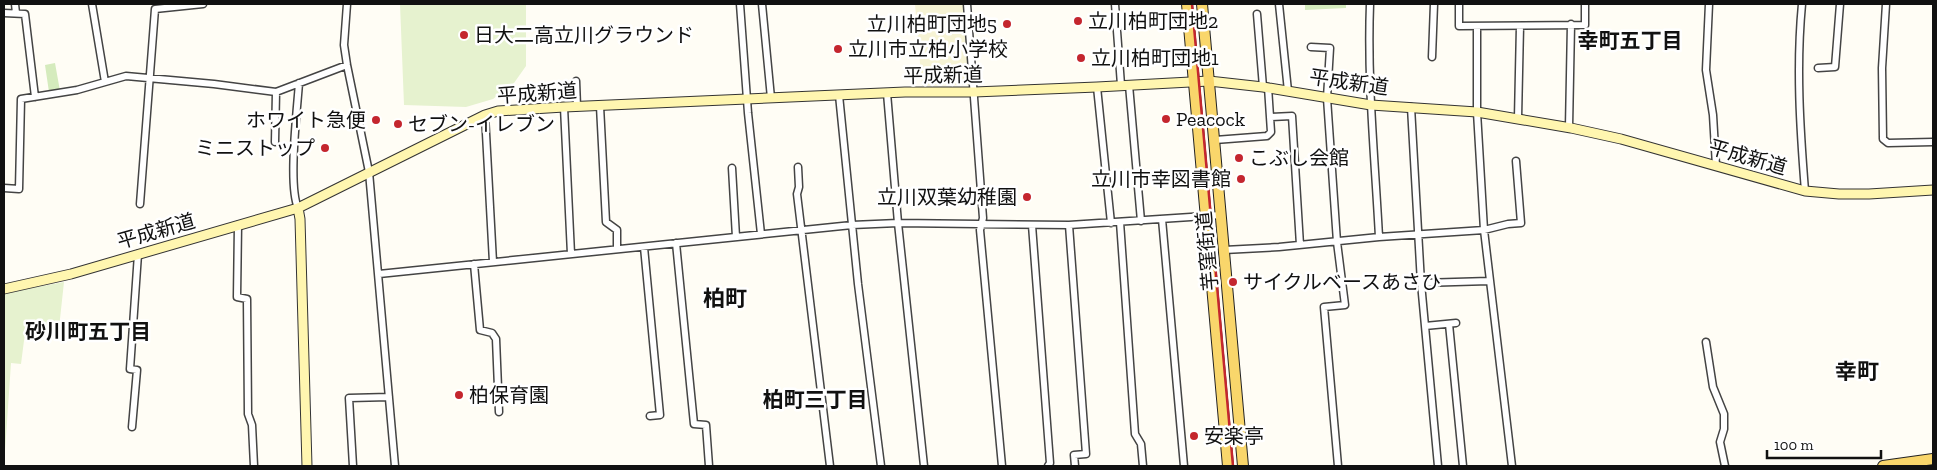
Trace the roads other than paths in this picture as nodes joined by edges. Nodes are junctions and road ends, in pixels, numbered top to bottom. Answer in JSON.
{"nodes":[{"id":1,"x":15,"y":4,"type":"edge"},
{"id":2,"x":92,"y":4,"type":"edge"},
{"id":3,"x":203,"y":4,"type":"edge"},
{"id":4,"x":347,"y":4,"type":"edge"},
{"id":5,"x":740,"y":4,"type":"edge"},
{"id":6,"x":762,"y":4,"type":"edge"},
{"id":7,"x":967,"y":4,"type":"edge"},
{"id":8,"x":1115,"y":4,"type":"edge"},
{"id":9,"x":1187,"y":4,"type":"edge"},
{"id":10,"x":1202,"y":4,"type":"edge"},
{"id":11,"x":1279,"y":4,"type":"edge"},
{"id":12,"x":1370,"y":4,"type":"edge"},
{"id":13,"x":1434,"y":4,"type":"edge"},
{"id":14,"x":1459,"y":4,"type":"edge"},
{"id":15,"x":1585,"y":4,"type":"edge"},
{"id":16,"x":1709,"y":4,"type":"edge"},
{"id":17,"x":1802,"y":4,"type":"edge"},
{"id":18,"x":1840,"y":4,"type":"edge"},
{"id":19,"x":1886,"y":4,"type":"edge"},
{"id":20,"x":16,"y":13,"type":"junction"},
{"id":21,"x":4,"y":14,"type":"edge"},
{"id":22,"x":1257,"y":14,"type":"dead end"},
{"id":23,"x":1571,"y":24,"type":"junction"},
{"id":24,"x":1477,"y":26,"type":"junction"},
{"id":25,"x":1520,"y":26,"type":"junction"},
{"id":26,"x":1311,"y":46,"type":"dead end"},
{"id":27,"x":1432,"y":57,"type":"dead end"},
{"id":28,"x":347,"y":65,"type":"junction"},
{"id":29,"x":1818,"y":68,"type":"dead end"},
{"id":30,"x":148,"y":78,"type":"junction"},
{"id":31,"x":576,"y":81,"type":"dead end"},
{"id":32,"x":1209,"y":81,"type":"junction"},
{"id":33,"x":105,"y":82,"type":"junction"},
{"id":34,"x":1194,"y":82,"type":"junction"},
{"id":35,"x":299,"y":83,"type":"junction"},
{"id":36,"x":1125,"y":85,"type":"junction"},
{"id":37,"x":1266,"y":87,"type":"junction"},
{"id":38,"x":1097,"y":88,"type":"junction"},
{"id":39,"x":1288,"y":91,"type":"junction"},
{"id":40,"x":276,"y":92,"type":"junction"},
{"id":41,"x":974,"y":92,"type":"junction"},
{"id":42,"x":887,"y":93,"type":"junction"},
{"id":43,"x":839,"y":95,"type":"junction"},
{"id":44,"x":34,"y":97,"type":"junction"},
{"id":45,"x":771,"y":98,"type":"junction"},
{"id":46,"x":1327,"y":98,"type":"junction"},
{"id":47,"x":747,"y":99,"type":"junction"},
{"id":48,"x":1371,"y":105,"type":"junction"},
{"id":49,"x":600,"y":106,"type":"junction"},
{"id":50,"x":564,"y":107,"type":"junction"},
{"id":51,"x":577,"y":107,"type":"junction"},
{"id":52,"x":1411,"y":107,"type":"junction"},
{"id":53,"x":1477,"y":112,"type":"junction"},
{"id":54,"x":485,"y":115,"type":"junction"},
{"id":55,"x":1271,"y":117,"type":"junction"},
{"id":56,"x":1518,"y":118,"type":"junction"},
{"id":57,"x":1569,"y":127,"type":"junction"},
{"id":58,"x":1214,"y":140,"type":"junction"},
{"id":59,"x":275,"y":142,"type":"dead end"},
{"id":60,"x":1933,"y":142,"type":"edge"},
{"id":61,"x":1516,"y":161,"type":"dead end"},
{"id":62,"x":1716,"y":166,"type":"junction"},
{"id":63,"x":798,"y":167,"type":"dead end"},
{"id":64,"x":732,"y":168,"type":"dead end"},
{"id":65,"x":369,"y":172,"type":"junction"},
{"id":66,"x":4,"y":188,"type":"edge"},
{"id":67,"x":1933,"y":190,"type":"edge"},
{"id":68,"x":1805,"y":191,"type":"junction"},
{"id":69,"x":140,"y":204,"type":"dead end"},
{"id":70,"x":298,"y":208,"type":"junction"},
{"id":71,"x":1221,"y":215,"type":"junction"},
{"id":72,"x":1206,"y":216,"type":"junction"},
{"id":73,"x":1162,"y":219,"type":"junction"},
{"id":74,"x":1141,"y":221,"type":"junction"},
{"id":75,"x":1120,"y":222,"type":"junction"},
{"id":76,"x":898,"y":223,"type":"junction"},
{"id":77,"x":1111,"y":223,"type":"junction"},
{"id":78,"x":238,"y":225,"type":"junction"},
{"id":79,"x":852,"y":225,"type":"junction"},
{"id":80,"x":982,"y":225,"type":"junction"},
{"id":81,"x":1032,"y":225,"type":"junction"},
{"id":82,"x":1069,"y":226,"type":"junction"},
{"id":83,"x":801,"y":230,"type":"junction"},
{"id":84,"x":1484,"y":230,"type":"junction"},
{"id":85,"x":762,"y":234,"type":"junction"},
{"id":86,"x":1418,"y":236,"type":"junction"},
{"id":87,"x":736,"y":237,"type":"junction"},
{"id":88,"x":1379,"y":237,"type":"junction"},
{"id":89,"x":1337,"y":242,"type":"junction"},
{"id":90,"x":676,"y":243,"type":"junction"},
{"id":91,"x":1300,"y":245,"type":"junction"},
{"id":92,"x":644,"y":247,"type":"junction"},
{"id":93,"x":617,"y":249,"type":"junction"},
{"id":94,"x":1224,"y":250,"type":"junction"},
{"id":95,"x":138,"y":254,"type":"junction"},
{"id":96,"x":571,"y":254,"type":"junction"},
{"id":97,"x":493,"y":262,"type":"junction"},
{"id":98,"x":474,"y":264,"type":"junction"},
{"id":99,"x":378,"y":274,"type":"junction"},
{"id":100,"x":1489,"y":281,"type":"junction"},
{"id":101,"x":1421,"y":283,"type":"junction"},
{"id":102,"x":4,"y":289,"type":"edge"},
{"id":103,"x":1449,"y":324,"type":"junction"},
{"id":104,"x":1456,"y":324,"type":"dead end"},
{"id":105,"x":1425,"y":326,"type":"junction"},
{"id":106,"x":1706,"y":342,"type":"dead end"},
{"id":107,"x":389,"y":396,"type":"junction"},
{"id":108,"x":499,"y":412,"type":"dead end"},
{"id":109,"x":650,"y":416,"type":"dead end"},
{"id":110,"x":132,"y":427,"type":"dead end"},
{"id":111,"x":1933,"y":460,"type":"edge"},
{"id":112,"x":254,"y":466,"type":"edge"},
{"id":113,"x":307,"y":466,"type":"edge"},
{"id":114,"x":353,"y":466,"type":"edge"},
{"id":115,"x":395,"y":466,"type":"edge"},
{"id":116,"x":709,"y":466,"type":"edge"},
{"id":117,"x":830,"y":466,"type":"edge"},
{"id":118,"x":881,"y":466,"type":"edge"},
{"id":119,"x":924,"y":466,"type":"edge"},
{"id":120,"x":1002,"y":466,"type":"edge"},
{"id":121,"x":1048,"y":466,"type":"edge"},
{"id":122,"x":1075,"y":466,"type":"edge"},
{"id":123,"x":1143,"y":466,"type":"edge"},
{"id":124,"x":1184,"y":466,"type":"edge"},
{"id":125,"x":1228,"y":466,"type":"edge"},
{"id":126,"x":1243,"y":466,"type":"edge"},
{"id":127,"x":1338,"y":466,"type":"edge"},
{"id":128,"x":1438,"y":466,"type":"edge"},
{"id":129,"x":1463,"y":466,"type":"edge"},
{"id":130,"x":1512,"y":466,"type":"edge"},
{"id":131,"x":1725,"y":466,"type":"edge"},
{"id":132,"x":1883,"y":466,"type":"edge"}],
"edges":[{"from":1,"to":20,"type":"street"},
{"from":2,"to":33,"type":"street"},
{"from":3,"to":30,"type":"street"},
{"from":4,"to":28,"type":"street"},
{"from":5,"to":47,"type":"street"},
{"from":6,"to":45,"type":"street"},
{"from":7,"to":41,"type":"street"},
{"from":8,"to":36,"type":"street"},
{"from":9,"to":34,"type":"main road","name":"芋窪街道"},
{"from":10,"to":32,"type":"main road","name":"芋窪街道"},
{"from":11,"to":39,"type":"street"},
{"from":12,"to":48,"type":"street"},
{"from":13,"to":27,"type":"street"},
{"from":14,"to":24,"type":"street"},
{"from":15,"to":23,"type":"street"},
{"from":16,"to":62,"type":"street"},
{"from":17,"to":68,"type":"street"},
{"from":18,"to":29,"type":"street"},
{"from":19,"to":60,"type":"street"},
{"from":20,"to":21,"type":"street"},
{"from":20,"to":44,"type":"street"},
{"from":22,"to":37,"type":"street"},
{"from":23,"to":25,"type":"street"},
{"from":23,"to":57,"type":"street"},
{"from":24,"to":25,"type":"street"},
{"from":24,"to":53,"type":"street"},
{"from":25,"to":56,"type":"street"},
{"from":26,"to":46,"type":"street"},
{"from":28,"to":35,"type":"street"},
{"from":28,"to":65,"type":"street"},
{"from":30,"to":33,"type":"street"},
{"from":30,"to":40,"type":"street"},
{"from":30,"to":69,"type":"street"},
{"from":31,"to":51,"type":"street"},
{"from":32,"to":34,"type":"street","name":"平成新道"},
{"from":32,"to":37,"type":"street","name":"平成新道"},
{"from":32,"to":58,"type":"main road","name":"芋窪街道"},
{"from":33,"to":44,"type":"street"},
{"from":34,"to":36,"type":"street","name":"平成新道"},
{"from":34,"to":72,"type":"main road","name":"芋窪街道"},
{"from":35,"to":40,"type":"street"},
{"from":35,"to":70,"type":"street"},
{"from":36,"to":38,"type":"street","name":"平成新道"},
{"from":36,"to":74,"type":"street"},
{"from":37,"to":39,"type":"street","name":"平成新道"},
{"from":37,"to":55,"type":"street"},
{"from":38,"to":41,"type":"street","name":"平成新道"},
{"from":38,"to":77,"type":"street"},
{"from":39,"to":46,"type":"street","name":"平成新道"},
{"from":40,"to":59,"type":"street"},
{"from":41,"to":42,"type":"street","name":"平成新道"},
{"from":41,"to":80,"type":"street"},
{"from":42,"to":43,"type":"street","name":"平成新道"},
{"from":42,"to":76,"type":"street"},
{"from":43,"to":45,"type":"street","name":"平成新道"},
{"from":43,"to":79,"type":"street"},
{"from":44,"to":66,"type":"street"},
{"from":45,"to":47,"type":"street","name":"平成新道"},
{"from":46,"to":48,"type":"street","name":"平成新道"},
{"from":46,"to":89,"type":"street"},
{"from":47,"to":49,"type":"street","name":"平成新道"},
{"from":47,"to":85,"type":"street"},
{"from":48,"to":52,"type":"street","name":"平成新道"},
{"from":48,"to":88,"type":"street"},
{"from":49,"to":51,"type":"street","name":"平成新道"},
{"from":49,"to":93,"type":"street"},
{"from":50,"to":51,"type":"street","name":"平成新道"},
{"from":50,"to":54,"type":"street","name":"平成新道"},
{"from":50,"to":96,"type":"street"},
{"from":52,"to":53,"type":"street","name":"平成新道"},
{"from":52,"to":86,"type":"street"},
{"from":53,"to":56,"type":"street","name":"平成新道"},
{"from":53,"to":84,"type":"street"},
{"from":54,"to":65,"type":"street","name":"平成新道"},
{"from":54,"to":97,"type":"street"},
{"from":55,"to":58,"type":"street"},
{"from":55,"to":91,"type":"street"},
{"from":56,"to":57,"type":"street","name":"平成新道"},
{"from":57,"to":62,"type":"street","name":"平成新道"},
{"from":58,"to":71,"type":"main road","name":"芋窪街道"},
{"from":61,"to":84,"type":"street"},
{"from":62,"to":68,"type":"street","name":"平成新道"},
{"from":63,"to":83,"type":"street"},
{"from":64,"to":87,"type":"street"},
{"from":65,"to":70,"type":"street","name":"平成新道"},
{"from":65,"to":99,"type":"street"},
{"from":67,"to":68,"type":"street","name":"平成新道"},
{"from":70,"to":78,"type":"street","name":"平成新道"},
{"from":70,"to":113,"type":"street"},
{"from":71,"to":72,"type":"street"},
{"from":71,"to":94,"type":"main road","name":"芋窪街道"},
{"from":72,"to":73,"type":"street"},
{"from":72,"to":125,"type":"main road","name":"芋窪街道"},
{"from":73,"to":74,"type":"street"},
{"from":73,"to":124,"type":"street"},
{"from":74,"to":75,"type":"street"},
{"from":75,"to":77,"type":"street"},
{"from":75,"to":123,"type":"street"},
{"from":76,"to":79,"type":"street"},
{"from":76,"to":80,"type":"street"},
{"from":76,"to":119,"type":"street"},
{"from":77,"to":82,"type":"street"},
{"from":78,"to":95,"type":"street","name":"平成新道"},
{"from":78,"to":112,"type":"street"},
{"from":79,"to":83,"type":"street"},
{"from":79,"to":118,"type":"street"},
{"from":80,"to":81,"type":"street"},
{"from":80,"to":120,"type":"street"},
{"from":81,"to":82,"type":"street"},
{"from":81,"to":121,"type":"street"},
{"from":82,"to":122,"type":"street"},
{"from":83,"to":85,"type":"street"},
{"from":83,"to":117,"type":"street"},
{"from":84,"to":86,"type":"street"},
{"from":84,"to":100,"type":"street"},
{"from":85,"to":87,"type":"street"},
{"from":86,"to":88,"type":"street"},
{"from":86,"to":101,"type":"street"},
{"from":87,"to":90,"type":"street"},
{"from":88,"to":89,"type":"street"},
{"from":89,"to":91,"type":"street"},
{"from":89,"to":127,"type":"street"},
{"from":90,"to":92,"type":"street"},
{"from":90,"to":116,"type":"street"},
{"from":91,"to":94,"type":"street"},
{"from":92,"to":93,"type":"street"},
{"from":92,"to":109,"type":"street"},
{"from":93,"to":96,"type":"street"},
{"from":94,"to":126,"type":"main road","name":"芋窪街道"},
{"from":95,"to":102,"type":"street","name":"平成新道"},
{"from":95,"to":110,"type":"street"},
{"from":96,"to":97,"type":"street"},
{"from":97,"to":98,"type":"street"},
{"from":98,"to":99,"type":"street"},
{"from":98,"to":108,"type":"street"},
{"from":99,"to":107,"type":"street"},
{"from":100,"to":101,"type":"street"},
{"from":100,"to":130,"type":"street"},
{"from":101,"to":105,"type":"street"},
{"from":103,"to":104,"type":"street"},
{"from":103,"to":105,"type":"street"},
{"from":103,"to":129,"type":"street"},
{"from":105,"to":128,"type":"street"},
{"from":106,"to":131,"type":"street"},
{"from":107,"to":114,"type":"street"},
{"from":107,"to":115,"type":"street"},
{"from":111,"to":132,"type":"main road"}]}
